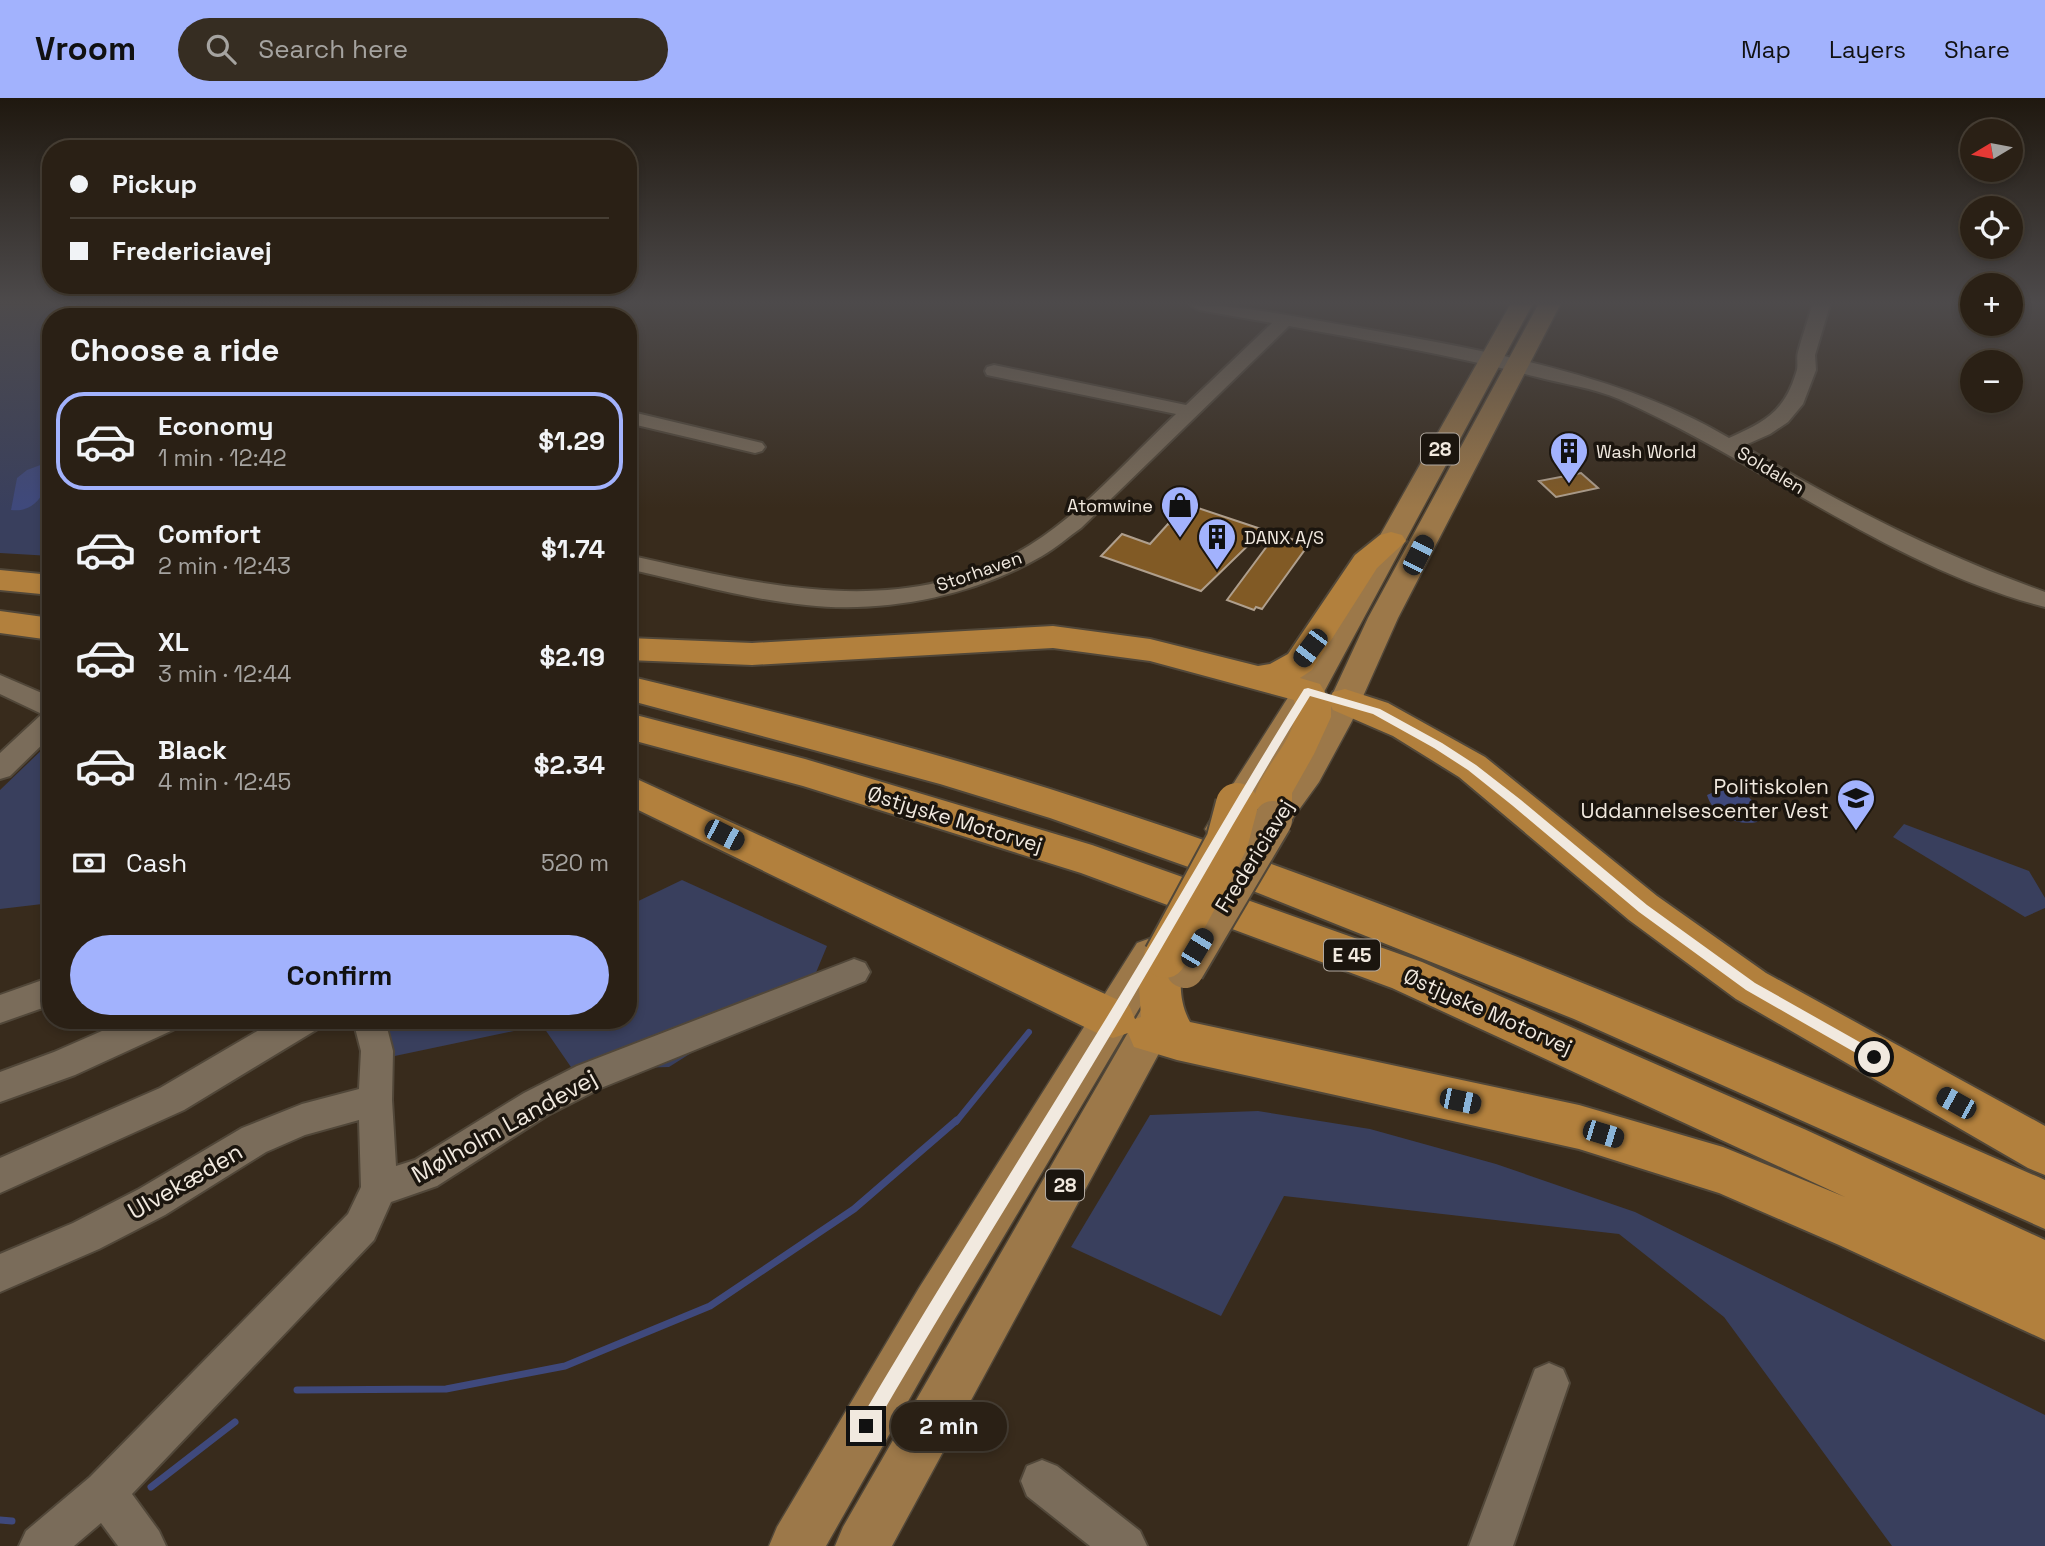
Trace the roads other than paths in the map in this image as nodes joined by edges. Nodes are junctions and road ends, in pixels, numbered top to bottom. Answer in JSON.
{"nodes":[{"id":1,"x":997,"y":373,"type":"edge"},
{"id":2,"x":1230,"y":373,"type":"edge"},
{"id":3,"x":1498,"y":373,"type":"edge"},
{"id":4,"x":1511,"y":373,"type":"edge"},
{"id":5,"x":1545,"y":373,"type":"edge"},
{"id":6,"x":1806,"y":373,"type":"edge"},
{"id":7,"x":1189,"y":411,"type":"junction"},
{"id":8,"x":637,"y":420,"type":"edge"},
{"id":9,"x":1729,"y":445,"type":"junction"},
{"id":10,"x":755,"y":447,"type":"dead end"},
{"id":11,"x":1404,"y":548,"type":"junction"},
{"id":12,"x":637,"y":564,"type":"edge"},
{"id":13,"x":0,"y":565,"type":"edge"},
{"id":14,"x":42,"y":567,"type":"edge"},
{"id":15,"x":0,"y":580,"type":"edge"},
{"id":16,"x":42,"y":584,"type":"edge"},
{"id":17,"x":2045,"y":600,"type":"edge"},
{"id":18,"x":0,"y":610,"type":"edge"},
{"id":19,"x":42,"y":614,"type":"edge"},
{"id":20,"x":0,"y":622,"type":"edge"},
{"id":21,"x":42,"y":628,"type":"edge"},
{"id":22,"x":637,"y":650,"type":"edge"},
{"id":23,"x":1259,"y":677,"type":"junction"},
{"id":24,"x":0,"y":684,"type":"edge"},
{"id":25,"x":637,"y":690,"type":"edge"},
{"id":26,"x":1326,"y":696,"type":"junction"},
{"id":27,"x":42,"y":704,"type":"edge"},
{"id":28,"x":637,"y":728,"type":"edge"},
{"id":29,"x":42,"y":729,"type":"edge"},
{"id":30,"x":0,"y":769,"type":"edge"},
{"id":31,"x":637,"y":793,"type":"edge"},
{"id":32,"x":1237,"y":804,"type":"joint"},
{"id":33,"x":1273,"y":820,"type":"joint"},
{"id":34,"x":1167,"y":960,"type":"junction"},
{"id":35,"x":854,"y":972,"type":"dead end"},
{"id":36,"x":42,"y":993,"type":"edge"},
{"id":37,"x":0,"y":1009,"type":"edge"},
{"id":38,"x":1150,"y":1026,"type":"junction"},
{"id":39,"x":142,"y":1029,"type":"edge"},
{"id":40,"x":290,"y":1029,"type":"edge"},
{"id":41,"x":371,"y":1029,"type":"edge"},
{"id":42,"x":0,"y":1087,"type":"edge"},
{"id":43,"x":375,"y":1100,"type":"junction"},
{"id":44,"x":2045,"y":1152,"type":"edge"},
{"id":45,"x":0,"y":1176,"type":"edge"},
{"id":46,"x":379,"y":1189,"type":"junction"},
{"id":47,"x":2045,"y":1205,"type":"edge"},
{"id":48,"x":2045,"y":1266,"type":"edge"},
{"id":49,"x":0,"y":1273,"type":"edge"},
{"id":50,"x":2045,"y":1314,"type":"edge"},
{"id":51,"x":1549,"y":1383,"type":"dead end"},
{"id":52,"x":1042,"y":1481,"type":"dead end"},
{"id":53,"x":105,"y":1492,"type":"junction"},
{"id":54,"x":41,"y":1546,"type":"edge"},
{"id":55,"x":144,"y":1546,"type":"edge"},
{"id":56,"x":796,"y":1546,"type":"edge"},
{"id":57,"x":863,"y":1546,"type":"edge"},
{"id":58,"x":1125,"y":1546,"type":"edge"},
{"id":59,"x":1490,"y":1546,"type":"edge"}],
"edges":[{"from":1,"to":7,"type":"street"},
{"from":2,"to":7,"type":"street","name":"Storhaven"},
{"from":3,"to":11,"type":"main road"},
{"from":4,"to":11,"type":"main road","name":"Fredericiavej","number":"28"},
{"from":5,"to":9,"type":"street","name":"Soldalen"},
{"from":6,"to":9,"type":"street"},
{"from":7,"to":12,"type":"street","name":"Storhaven"},
{"from":8,"to":10,"type":"street"},
{"from":9,"to":17,"type":"street","name":"Soldalen"},
{"from":11,"to":23,"type":"highway"},
{"from":11,"to":26,"type":"main road","name":"Fredericiavej","number":"28"},
{"from":13,"to":14,"type":"highway"},
{"from":15,"to":16,"type":"highway"},
{"from":18,"to":19,"type":"highway"},
{"from":20,"to":21,"type":"highway"},
{"from":22,"to":23,"type":"highway"},
{"from":23,"to":26,"type":"highway"},
{"from":24,"to":27,"type":"street"},
{"from":25,"to":47,"type":"highway","name":"Østjyske Motorvej","number":"E 45"},
{"from":26,"to":32,"type":"main road","name":"Fredericiavej","number":"28"},
{"from":26,"to":33,"type":"highway"},
{"from":26,"to":44,"type":"highway"},
{"from":28,"to":48,"type":"highway","name":"Østjyske Motorvej","number":"E 45"},
{"from":29,"to":30,"type":"street"},
{"from":31,"to":38,"type":"highway"},
{"from":32,"to":34,"type":"highway","bridge":true},
{"from":33,"to":34,"type":"main road","name":"Fredericiavej","bridge":true},
{"from":34,"to":38,"type":"highway"},
{"from":35,"to":46,"type":"street","name":"Mølholm Landevej"},
{"from":36,"to":37,"type":"street"},
{"from":38,"to":50,"type":"highway"},
{"from":38,"to":56,"type":"main road","number":"28"},
{"from":38,"to":57,"type":"main road","number":"28"},
{"from":39,"to":42,"type":"street"},
{"from":40,"to":45,"type":"street"},
{"from":41,"to":43,"type":"street"},
{"from":43,"to":46,"type":"street"},
{"from":43,"to":49,"type":"street","name":"Ulvekæden"},
{"from":46,"to":53,"type":"street"},
{"from":51,"to":59,"type":"street"},
{"from":52,"to":58,"type":"street"},
{"from":53,"to":54,"type":"street"},
{"from":53,"to":55,"type":"street"}]}
